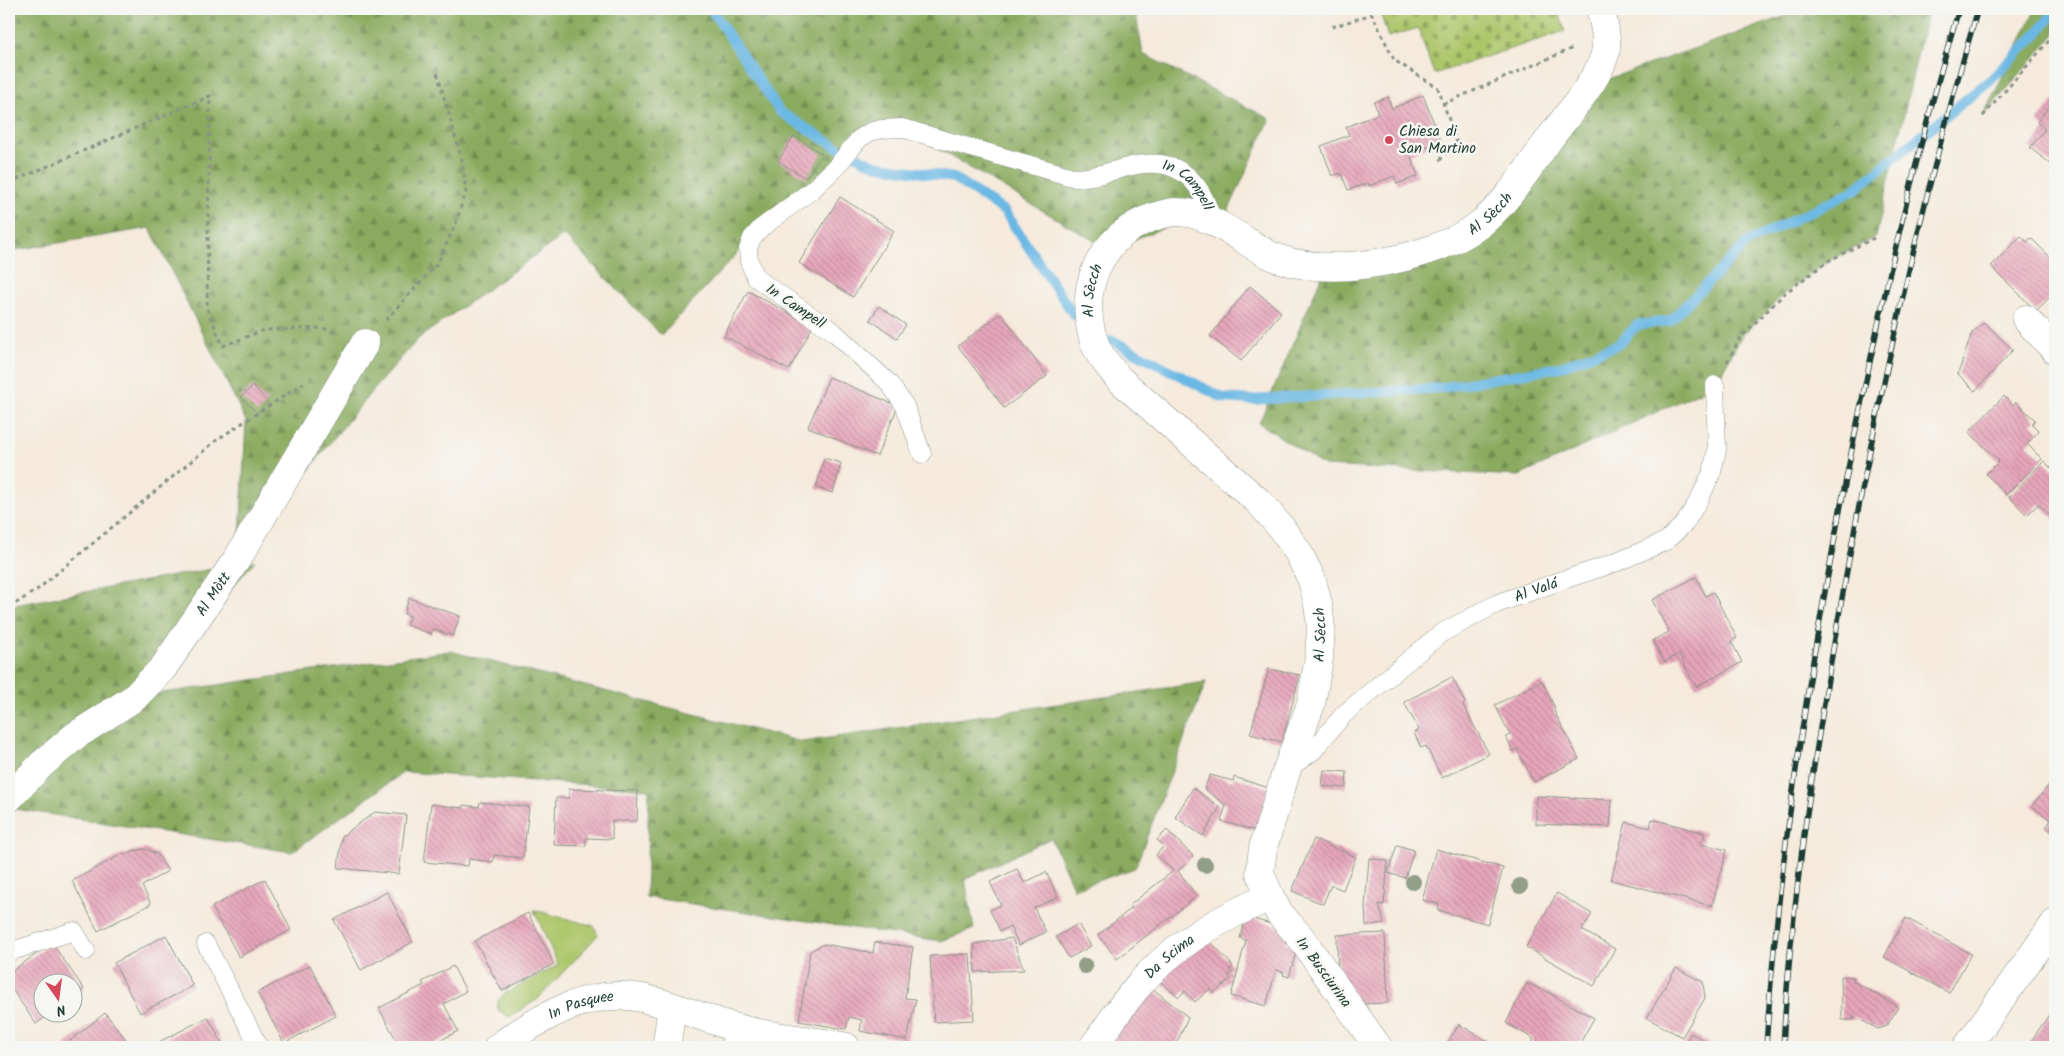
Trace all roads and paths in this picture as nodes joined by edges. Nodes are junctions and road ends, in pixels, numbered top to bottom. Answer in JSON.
{"nodes":[{"id":1,"x":1603,"y":21,"type":"edge"},
{"id":2,"x":1332,"y":27,"type":"dead end"},
{"id":3,"x":2055,"y":34,"type":"edge"},
{"id":4,"x":436,"y":69,"type":"dead end"},
{"id":5,"x":1443,"y":104,"type":"junction"},
{"id":6,"x":1983,"y":116,"type":"dead end"},
{"id":7,"x":1436,"y":163,"type":"dead end"},
{"id":8,"x":9,"y":183,"type":"edge"},
{"id":9,"x":1213,"y":223,"type":"junction"},
{"id":10,"x":1876,"y":237,"type":"dead end"},
{"id":11,"x":2026,"y":319,"type":"dead end"},
{"id":12,"x":365,"y":343,"type":"junction"},
{"id":13,"x":2055,"y":350,"type":"edge"},
{"id":14,"x":308,"y":380,"type":"dead end"},
{"id":15,"x":1715,"y":385,"type":"joint"},
{"id":16,"x":922,"y":454,"type":"dead end"},
{"id":17,"x":9,"y":608,"type":"edge"},
{"id":18,"x":1287,"y":769,"type":"junction"},
{"id":19,"x":9,"y":798,"type":"edge"},
{"id":20,"x":1270,"y":898,"type":"junction"},
{"id":21,"x":2055,"y":923,"type":"edge"},
{"id":22,"x":206,"y":944,"type":"dead end"},
{"id":23,"x":86,"y":951,"type":"dead end"},
{"id":24,"x":9,"y":952,"type":"edge"},
{"id":25,"x":672,"y":1007,"type":"junction"},
{"id":26,"x":733,"y":1038,"type":"edge"},
{"id":27,"x":667,"y":1042,"type":"dead end"},
{"id":28,"x":258,"y":1047,"type":"edge"},
{"id":29,"x":498,"y":1047,"type":"edge"},
{"id":30,"x":846,"y":1047,"type":"edge"},
{"id":31,"x":1093,"y":1047,"type":"edge"},
{"id":32,"x":1378,"y":1047,"type":"edge"},
{"id":33,"x":1966,"y":1047,"type":"edge"}],
"edges":[{"from":1,"to":5,"type":"path"},
{"from":1,"to":9,"type":"street","name":"Al Sècch"},
{"from":2,"to":5,"type":"path"},
{"from":3,"to":6,"type":"path"},
{"from":4,"to":12,"type":"path"},
{"from":5,"to":7,"type":"path"},
{"from":8,"to":12,"type":"path"},
{"from":9,"to":16,"type":"lane","name":"In Campell"},
{"from":9,"to":18,"type":"street","name":"Al Sècch"},
{"from":10,"to":15,"type":"path"},
{"from":11,"to":13,"type":"street"},
{"from":12,"to":19,"type":"street","name":"Al Mòtt"},
{"from":14,"to":17,"type":"path"},
{"from":15,"to":18,"type":"lane","name":"Al Valá"},
{"from":18,"to":20,"type":"street","name":"Al Sècch"},
{"from":20,"to":31,"type":"street","name":"Da Scima"},
{"from":20,"to":32,"type":"street","name":"In Busciurina"},
{"from":21,"to":33,"type":"street"},
{"from":22,"to":28,"type":"lane"},
{"from":23,"to":24,"type":"lane"},
{"from":25,"to":26,"type":"street","name":"In Pasquee"},
{"from":25,"to":27,"type":"street"},
{"from":25,"to":29,"type":"street","name":"In Pasquee"},
{"from":26,"to":30,"type":"street","name":"In Pasquee"}]}
